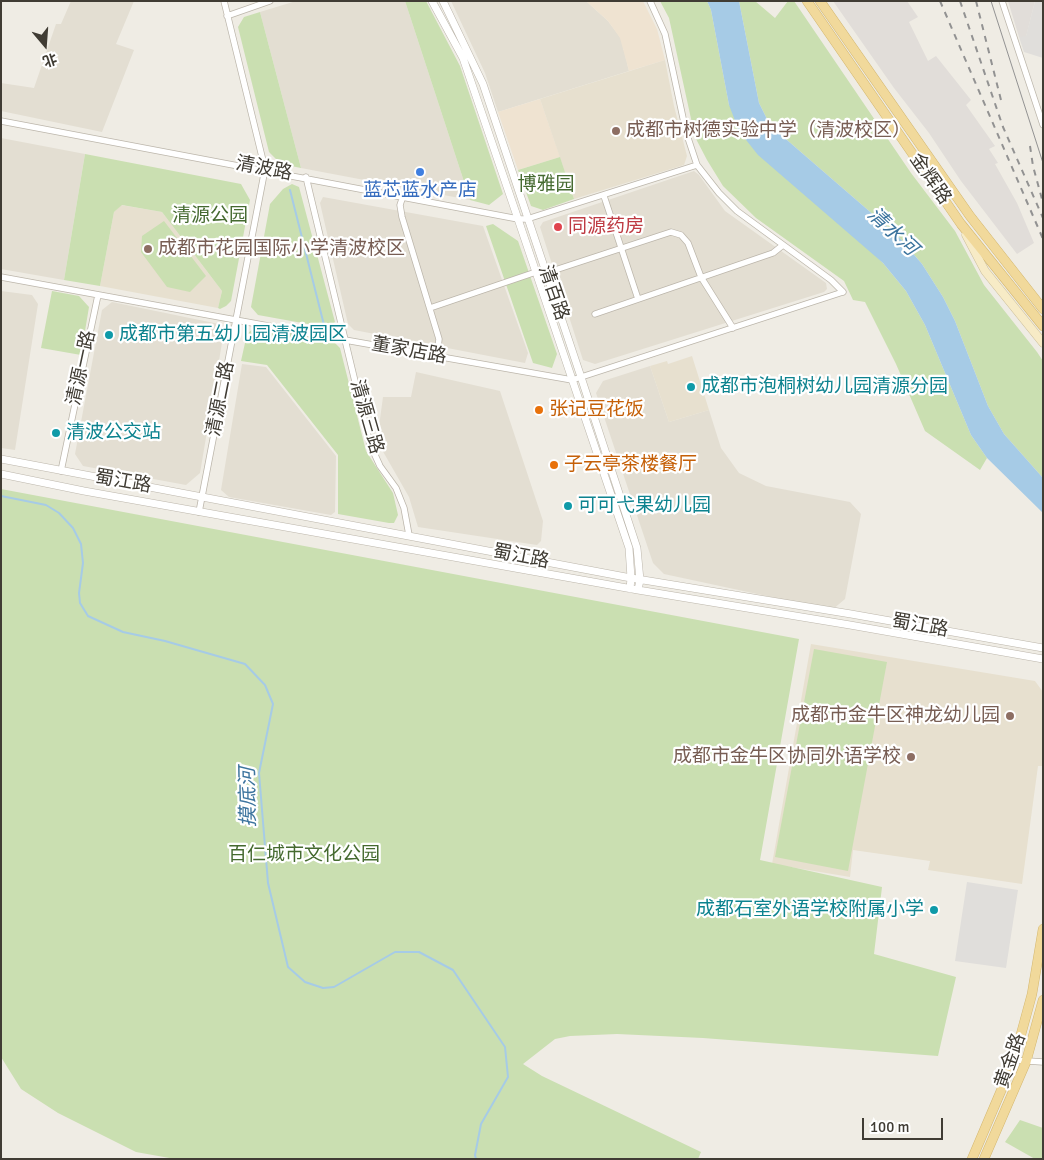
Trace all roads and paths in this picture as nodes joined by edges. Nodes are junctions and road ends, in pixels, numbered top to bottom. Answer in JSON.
{"nodes":[{"id":1,"x":224,"y":1,"type":"edge"},
{"id":2,"x":270,"y":1,"type":"edge"},
{"id":3,"x":432,"y":1,"type":"edge"},
{"id":4,"x":443,"y":1,"type":"edge"},
{"id":5,"x":650,"y":1,"type":"edge"},
{"id":6,"x":807,"y":1,"type":"edge"},
{"id":7,"x":820,"y":1,"type":"edge"},
{"id":8,"x":1002,"y":1,"type":"edge"},
{"id":9,"x":227,"y":16,"type":"junction"},
{"id":10,"x":1,"y":121,"type":"edge"},
{"id":11,"x":1043,"y":125,"type":"edge"},
{"id":12,"x":697,"y":165,"type":"junction"},
{"id":13,"x":265,"y":169,"type":"junction"},
{"id":14,"x":306,"y":178,"type":"junction"},
{"id":15,"x":402,"y":196,"type":"junction"},
{"id":16,"x":604,"y":196,"type":"junction"},
{"id":17,"x":518,"y":218,"type":"junction"},
{"id":18,"x":528,"y":219,"type":"junction"},
{"id":19,"x":961,"y":224,"type":"junction"},
{"id":20,"x":783,"y":245,"type":"junction"},
{"id":21,"x":622,"y":248,"type":"junction"},
{"id":22,"x":536,"y":272,"type":"junction"},
{"id":23,"x":546,"y":273,"type":"junction"},
{"id":24,"x":1,"y":277,"type":"edge"},
{"id":25,"x":700,"y":277,"type":"junction"},
{"id":26,"x":98,"y":294,"type":"junction"},
{"id":27,"x":638,"y":299,"type":"junction"},
{"id":28,"x":430,"y":308,"type":"junction"},
{"id":29,"x":1043,"y":308,"type":"edge"},
{"id":30,"x":596,"y":314,"type":"dead end"},
{"id":31,"x":236,"y":320,"type":"junction"},
{"id":32,"x":1043,"y":326,"type":"edge"},
{"id":33,"x":733,"y":328,"type":"junction"},
{"id":34,"x":345,"y":340,"type":"junction"},
{"id":35,"x":1043,"y":343,"type":"edge"},
{"id":36,"x":437,"y":356,"type":"junction"},
{"id":37,"x":581,"y":377,"type":"junction"},
{"id":38,"x":572,"y":380,"type":"junction"},
{"id":39,"x":1,"y":459,"type":"edge"},
{"id":40,"x":61,"y":471,"type":"junction"},
{"id":41,"x":1,"y":474,"type":"edge"},
{"id":42,"x":202,"y":496,"type":"junction"},
{"id":43,"x":199,"y":512,"type":"junction"},
{"id":44,"x":410,"y":535,"type":"junction"},
{"id":45,"x":631,"y":578,"type":"junction"},
{"id":46,"x":640,"y":580,"type":"junction"},
{"id":47,"x":630,"y":588,"type":"junction"},
{"id":48,"x":638,"y":590,"type":"junction"},
{"id":49,"x":1043,"y":648,"type":"edge"},
{"id":50,"x":1043,"y":659,"type":"edge"},
{"id":51,"x":1043,"y":929,"type":"edge"},
{"id":52,"x":1043,"y":1000,"type":"edge"},
{"id":53,"x":1013,"y":1060,"type":"junction"},
{"id":54,"x":1026,"y":1062,"type":"junction"},
{"id":55,"x":1043,"y":1062,"type":"edge"},
{"id":56,"x":972,"y":1159,"type":"edge"},
{"id":57,"x":984,"y":1159,"type":"edge"}],
"edges":[{"from":1,"to":9,"type":"street"},
{"from":2,"to":9,"type":"street"},
{"from":3,"to":17,"type":"street","name":"清百路"},
{"from":4,"to":18,"type":"street","name":"清百路"},
{"from":5,"to":12,"type":"street"},
{"from":6,"to":19,"type":"main road","name":"金辉路"},
{"from":7,"to":29,"type":"main road","name":"金辉路"},
{"from":8,"to":11,"type":"street"},
{"from":9,"to":13,"type":"street"},
{"from":10,"to":13,"type":"street","name":"清波路"},
{"from":12,"to":16,"type":"street"},
{"from":12,"to":20,"type":"street"},
{"from":13,"to":14,"type":"street","name":"清波路"},
{"from":13,"to":31,"type":"street","name":"清源二路"},
{"from":14,"to":15,"type":"street","name":"清波路"},
{"from":14,"to":34,"type":"street","name":"清源三路"},
{"from":15,"to":17,"type":"street","name":"清波路"},
{"from":15,"to":28,"type":"street"},
{"from":16,"to":18,"type":"street"},
{"from":16,"to":21,"type":"street"},
{"from":17,"to":18,"type":"street","name":"清波路"},
{"from":17,"to":22,"type":"street","name":"清百路"},
{"from":18,"to":23,"type":"street","name":"清百路"},
{"from":19,"to":32,"type":"main road","name":"金辉路"},
{"from":19,"to":35,"type":"main road"},
{"from":20,"to":25,"type":"street"},
{"from":20,"to":33,"type":"street","name":"董家店路"},
{"from":21,"to":23,"type":"street"},
{"from":21,"to":25,"type":"street"},
{"from":21,"to":27,"type":"street"},
{"from":22,"to":28,"type":"street"},
{"from":22,"to":38,"type":"street","name":"清百路"},
{"from":23,"to":37,"type":"street","name":"清百路"},
{"from":24,"to":26,"type":"street","name":"董家店路"},
{"from":25,"to":27,"type":"street"},
{"from":25,"to":33,"type":"street"},
{"from":26,"to":31,"type":"street","name":"董家店路"},
{"from":26,"to":40,"type":"street","name":"清源一路"},
{"from":27,"to":30,"type":"street"},
{"from":28,"to":36,"type":"street"},
{"from":31,"to":34,"type":"street","name":"董家店路"},
{"from":31,"to":42,"type":"street","name":"清源二路"},
{"from":33,"to":37,"type":"street","name":"董家店路"},
{"from":34,"to":36,"type":"street","name":"董家店路"},
{"from":34,"to":44,"type":"street","name":"清源三路"},
{"from":36,"to":38,"type":"street","name":"董家店路"},
{"from":37,"to":38,"type":"street","name":"董家店路"},
{"from":37,"to":46,"type":"street","name":"清百路"},
{"from":38,"to":45,"type":"street","name":"清百路"},
{"from":39,"to":40,"type":"street","name":"蜀江路"},
{"from":40,"to":42,"type":"street","name":"蜀江路"},
{"from":41,"to":43,"type":"street","name":"蜀江路"},
{"from":42,"to":43,"type":"street","name":"清源二路"},
{"from":42,"to":44,"type":"street","name":"蜀江路"},
{"from":43,"to":47,"type":"street","name":"蜀江路"},
{"from":44,"to":45,"type":"street","name":"蜀江路"},
{"from":45,"to":46,"type":"street","name":"蜀江路"},
{"from":45,"to":47,"type":"street","name":"清百路"},
{"from":46,"to":48,"type":"street","name":"清百路"},
{"from":46,"to":49,"type":"street","name":"蜀江路"},
{"from":47,"to":48,"type":"street","name":"蜀江路"},
{"from":48,"to":50,"type":"street","name":"蜀江路"},
{"from":51,"to":53,"type":"main road","name":"黄金路"},
{"from":52,"to":54,"type":"main road","name":"黄金路"},
{"from":53,"to":54,"type":"street"},
{"from":53,"to":56,"type":"main road","name":"黄金路"},
{"from":54,"to":55,"type":"street"},
{"from":54,"to":57,"type":"main road","name":"黄金路"}]}
